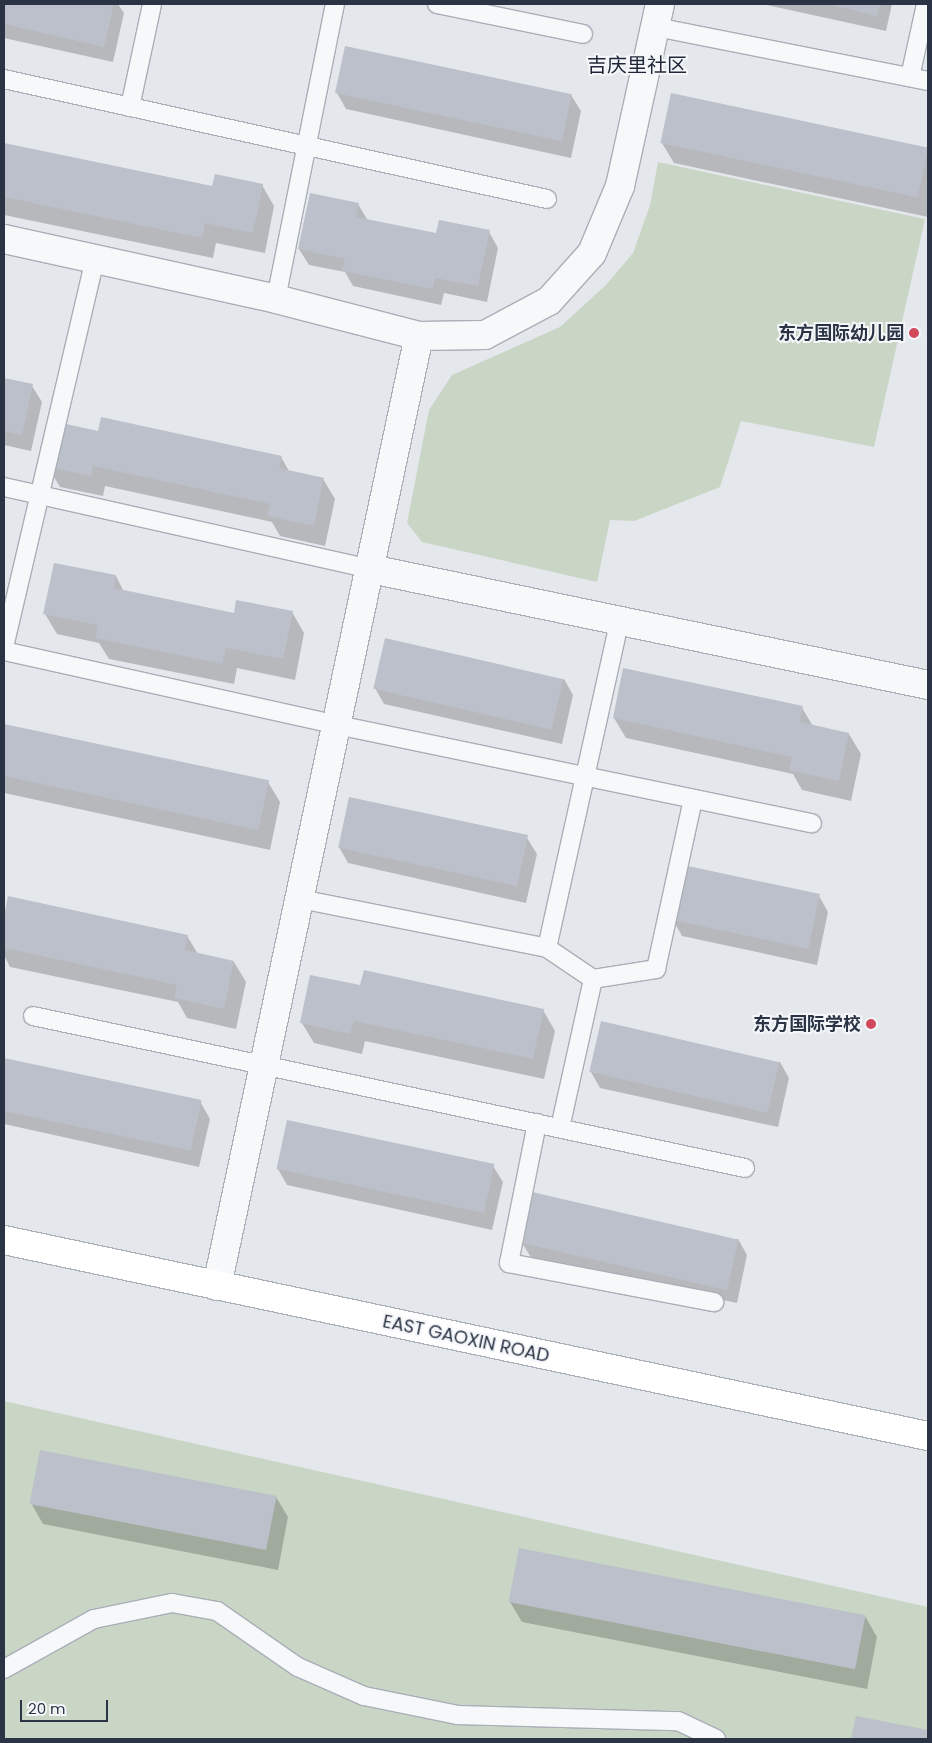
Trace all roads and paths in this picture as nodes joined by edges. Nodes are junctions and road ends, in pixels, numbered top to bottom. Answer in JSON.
{"nodes":[{"id":1,"x":152,"y":4,"type":"edge"},
{"id":2,"x":335,"y":4,"type":"edge"},
{"id":3,"x":437,"y":4,"type":"edge"},
{"id":4,"x":926,"y":4,"type":"edge"},
{"id":5,"x":658,"y":15,"type":"edge"},
{"id":6,"x":583,"y":34,"type":"dead end"},
{"id":7,"x":910,"y":77,"type":"junction"},
{"id":8,"x":4,"y":79,"type":"edge"},
{"id":9,"x":928,"y":81,"type":"edge"},
{"id":10,"x":130,"y":107,"type":"junction"},
{"id":11,"x":306,"y":146,"type":"junction"},
{"id":12,"x":546,"y":199,"type":"dead end"},
{"id":13,"x":4,"y":239,"type":"edge"},
{"id":14,"x":95,"y":259,"type":"junction"},
{"id":15,"x":276,"y":299,"type":"junction"},
{"id":16,"x":418,"y":336,"type":"junction"},
{"id":17,"x":4,"y":487,"type":"edge"},
{"id":18,"x":40,"y":495,"type":"junction"},
{"id":19,"x":371,"y":569,"type":"junction"},
{"id":20,"x":620,"y":620,"type":"junction"},
{"id":21,"x":4,"y":649,"type":"edge"},
{"id":22,"x":928,"y":685,"type":"edge"},
{"id":23,"x":338,"y":725,"type":"junction"},
{"id":24,"x":584,"y":776,"type":"junction"},
{"id":25,"x":693,"y":799,"type":"junction"},
{"id":26,"x":812,"y":823,"type":"dead end"},
{"id":27,"x":300,"y":899,"type":"junction"},
{"id":28,"x":547,"y":948,"type":"junction"},
{"id":29,"x":593,"y":979,"type":"junction"},
{"id":30,"x":33,"y":1016,"type":"dead end"},
{"id":31,"x":264,"y":1065,"type":"junction"},
{"id":32,"x":537,"y":1123,"type":"junction"},
{"id":33,"x":560,"y":1128,"type":"junction"},
{"id":34,"x":746,"y":1168,"type":"dead end"},
{"id":35,"x":4,"y":1240,"type":"edge"},
{"id":36,"x":217,"y":1286,"type":"junction"},
{"id":37,"x":714,"y":1302,"type":"dead end"},
{"id":38,"x":928,"y":1436,"type":"edge"},
{"id":39,"x":4,"y":1669,"type":"edge"},
{"id":40,"x":716,"y":1739,"type":"edge"}],
"edges":[{"from":1,"to":10,"type":"lane"},
{"from":2,"to":11,"type":"lane"},
{"from":3,"to":6,"type":"lane"},
{"from":4,"to":7,"type":"lane"},
{"from":5,"to":7,"type":"lane"},
{"from":5,"to":16,"type":"street"},
{"from":7,"to":9,"type":"lane"},
{"from":8,"to":10,"type":"lane"},
{"from":10,"to":11,"type":"lane"},
{"from":11,"to":12,"type":"lane"},
{"from":11,"to":15,"type":"lane"},
{"from":13,"to":14,"type":"street"},
{"from":14,"to":15,"type":"street"},
{"from":14,"to":18,"type":"lane"},
{"from":15,"to":16,"type":"street"},
{"from":16,"to":19,"type":"street"},
{"from":17,"to":18,"type":"lane"},
{"from":18,"to":19,"type":"lane"},
{"from":18,"to":21,"type":"lane"},
{"from":19,"to":20,"type":"street"},
{"from":19,"to":23,"type":"street"},
{"from":20,"to":22,"type":"street"},
{"from":20,"to":24,"type":"lane"},
{"from":21,"to":23,"type":"lane"},
{"from":23,"to":24,"type":"lane"},
{"from":23,"to":27,"type":"street"},
{"from":24,"to":25,"type":"lane"},
{"from":24,"to":28,"type":"lane"},
{"from":25,"to":26,"type":"lane"},
{"from":25,"to":29,"type":"lane"},
{"from":27,"to":28,"type":"lane"},
{"from":27,"to":31,"type":"street"},
{"from":28,"to":29,"type":"lane"},
{"from":29,"to":33,"type":"lane"},
{"from":30,"to":31,"type":"lane"},
{"from":31,"to":32,"type":"lane"},
{"from":31,"to":36,"type":"street"},
{"from":32,"to":33,"type":"lane"},
{"from":32,"to":37,"type":"lane"},
{"from":33,"to":34,"type":"lane"},
{"from":35,"to":36,"type":"main road","name":"EAST GAOXIN ROAD"},
{"from":36,"to":38,"type":"main road","name":"EAST GAOXIN ROAD"},
{"from":39,"to":40,"type":"lane"}]}
